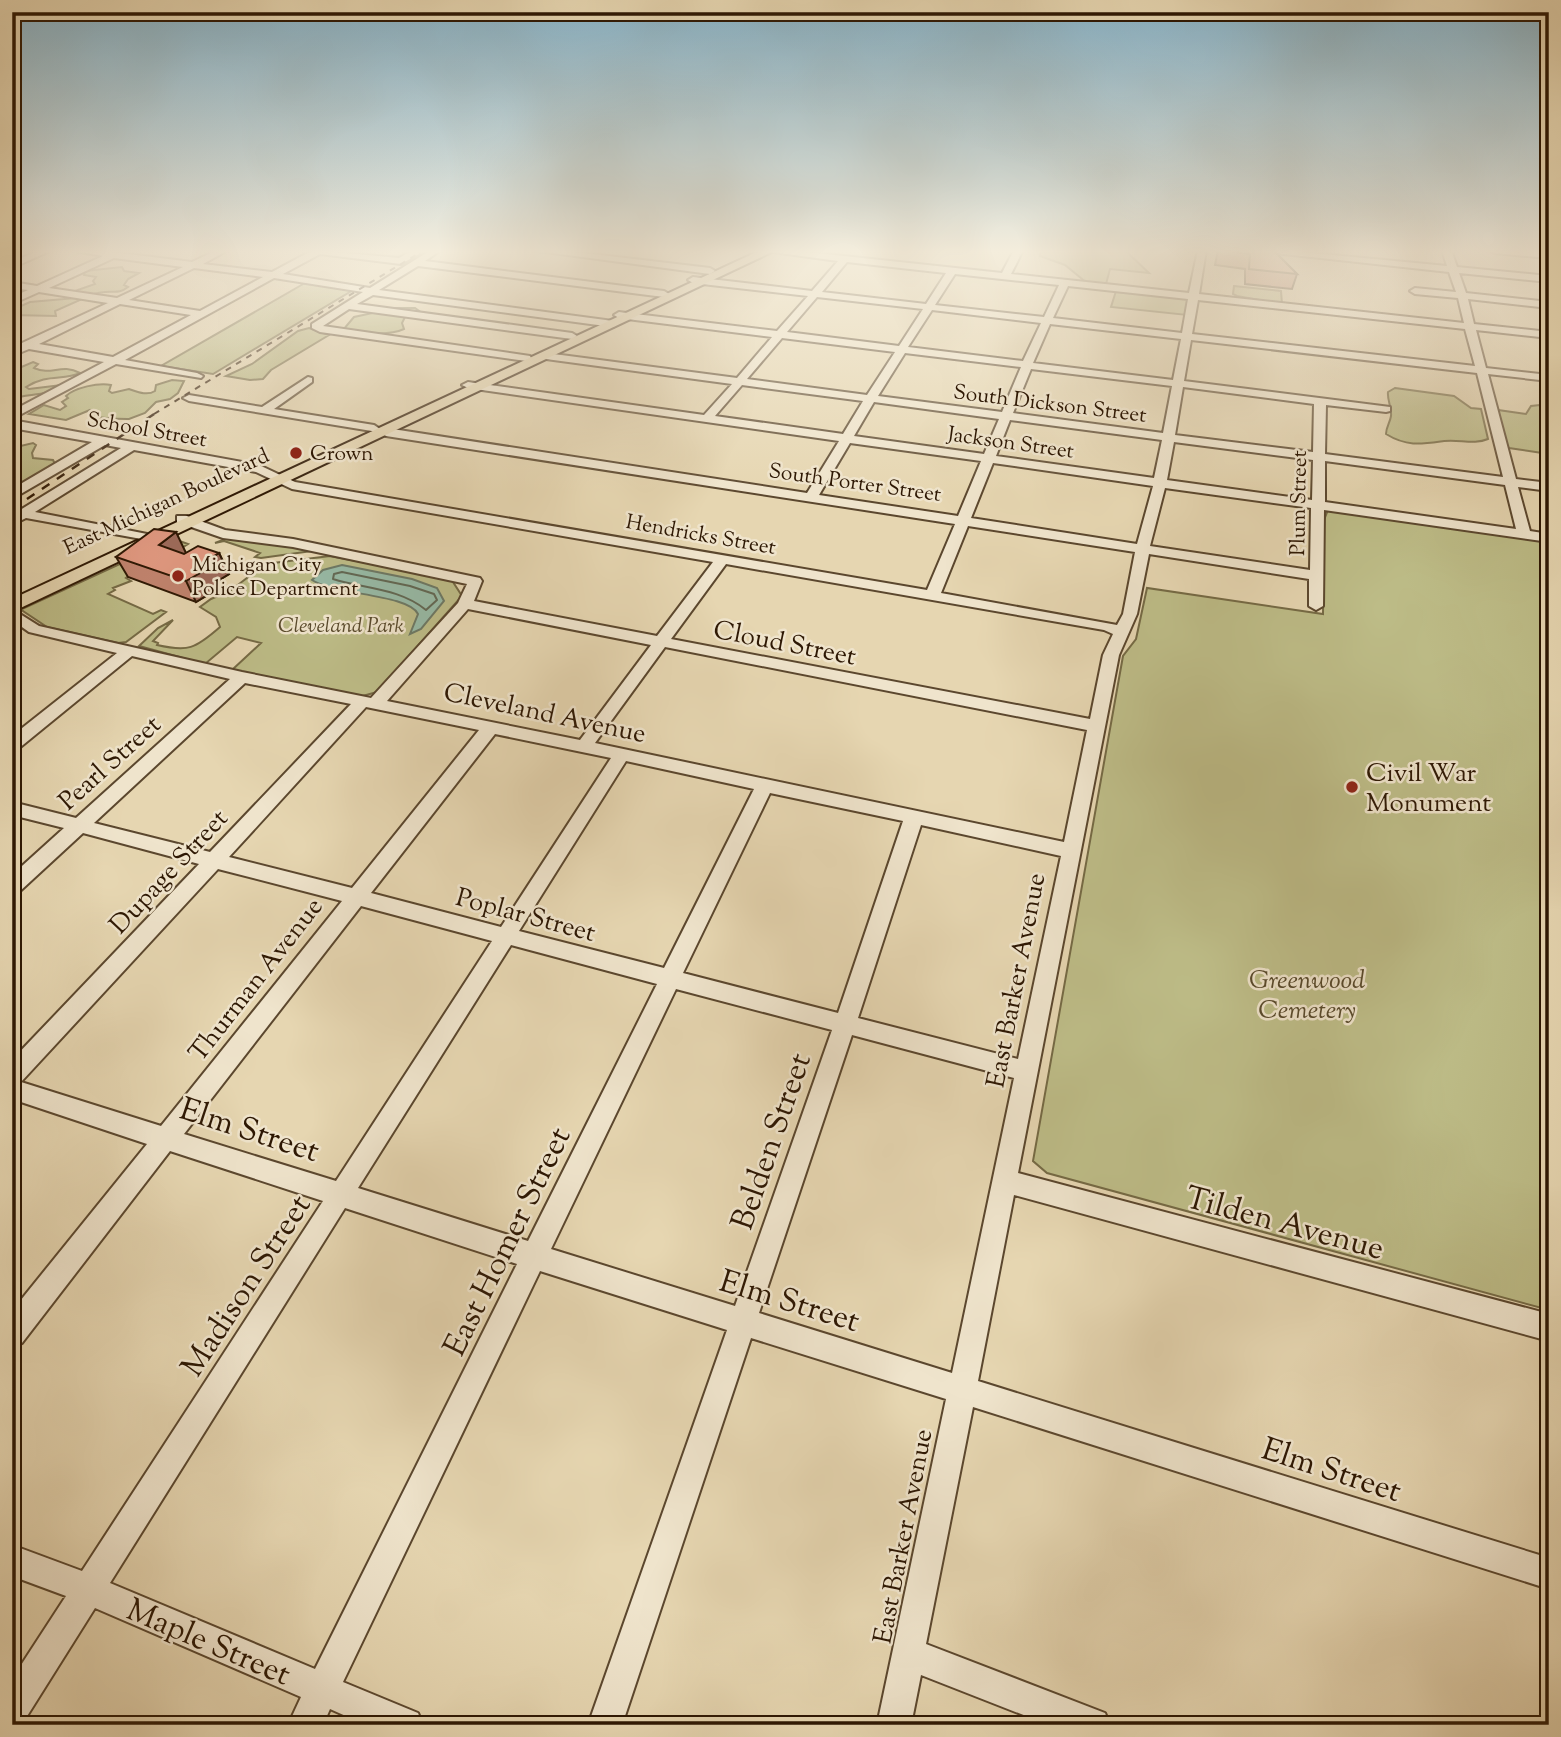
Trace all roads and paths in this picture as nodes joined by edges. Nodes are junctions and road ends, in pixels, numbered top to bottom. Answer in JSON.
{"nodes":[{"id":1,"x":57,"y":331,"type":"edge"},
{"id":2,"x":169,"y":331,"type":"edge"},
{"id":3,"x":332,"y":331,"type":"edge"},
{"id":4,"x":529,"y":331,"type":"edge"},
{"id":5,"x":587,"y":331,"type":"edge"},
{"id":6,"x":593,"y":331,"type":"edge"},
{"id":7,"x":739,"y":331,"type":"edge"},
{"id":8,"x":782,"y":331,"type":"edge"},
{"id":9,"x":914,"y":331,"type":"edge"},
{"id":10,"x":1044,"y":331,"type":"edge"},
{"id":11,"x":1127,"y":331,"type":"edge"},
{"id":12,"x":1188,"y":331,"type":"edge"},
{"id":13,"x":1471,"y":331,"type":"edge"},
{"id":14,"x":1510,"y":331,"type":"edge"},
{"id":15,"x":779,"y":335,"type":"junction"},
{"id":16,"x":1549,"y":335,"type":"edge"},
{"id":17,"x":572,"y":337,"type":"junction"},
{"id":18,"x":1187,"y":338,"type":"junction"},
{"id":19,"x":12,"y":343,"type":"edge"},
{"id":20,"x":28,"y":345,"type":"junction"},
{"id":21,"x":902,"y":350,"type":"junction"},
{"id":22,"x":12,"y":353,"type":"edge"},
{"id":23,"x":546,"y":356,"type":"junction"},
{"id":24,"x":526,"y":358,"type":"junction"},
{"id":25,"x":115,"y":360,"type":"junction"},
{"id":26,"x":1028,"y":363,"type":"junction"},
{"id":27,"x":1480,"y":371,"type":"junction"},
{"id":28,"x":197,"y":376,"type":"dead end"},
{"id":29,"x":1549,"y":379,"type":"edge"},
{"id":30,"x":309,"y":380,"type":"dead end"},
{"id":31,"x":739,"y":382,"type":"junction"},
{"id":32,"x":1180,"y":384,"type":"junction"},
{"id":33,"x":474,"y":386,"type":"junction"},
{"id":34,"x":188,"y":398,"type":"dead end"},
{"id":35,"x":870,"y":399,"type":"junction"},
{"id":36,"x":1320,"y":400,"type":"junction"},
{"id":37,"x":1386,"y":409,"type":"dead end"},
{"id":38,"x":265,"y":410,"type":"junction"},
{"id":39,"x":12,"y":416,"type":"edge"},
{"id":40,"x":1006,"y":416,"type":"junction"},
{"id":41,"x":707,"y":419,"type":"junction"},
{"id":42,"x":12,"y":424,"type":"edge"},
{"id":43,"x":380,"y":430,"type":"junction"},
{"id":44,"x":1168,"y":437,"type":"junction"},
{"id":45,"x":847,"y":439,"type":"junction"},
{"id":46,"x":102,"y":441,"type":"junction"},
{"id":47,"x":132,"y":446,"type":"junction"},
{"id":48,"x":989,"y":458,"type":"junction"},
{"id":49,"x":1319,"y":458,"type":"junction"},
{"id":50,"x":278,"y":479,"type":"junction"},
{"id":51,"x":1511,"y":482,"type":"junction"},
{"id":52,"x":1160,"y":483,"type":"junction"},
{"id":53,"x":1549,"y":488,"type":"edge"},
{"id":54,"x":12,"y":495,"type":"edge"},
{"id":55,"x":811,"y":498,"type":"junction"},
{"id":56,"x":1319,"y":506,"type":"junction"},
{"id":57,"x":18,"y":517,"type":"edge"},
{"id":58,"x":964,"y":520,"type":"junction"},
{"id":59,"x":186,"y":521,"type":"junction"},
{"id":60,"x":1524,"y":534,"type":"junction"},
{"id":61,"x":142,"y":537,"type":"junction"},
{"id":62,"x":1549,"y":538,"type":"edge"},
{"id":63,"x":1143,"y":547,"type":"junction"},
{"id":64,"x":723,"y":559,"type":"junction"},
{"id":65,"x":1318,"y":576,"type":"junction"},
{"id":66,"x":933,"y":594,"type":"junction"},
{"id":67,"x":12,"y":596,"type":"edge"},
{"id":68,"x":465,"y":604,"type":"junction"},
{"id":69,"x":12,"y":606,"type":"edge"},
{"id":70,"x":1316,"y":606,"type":"dead end"},
{"id":71,"x":12,"y":613,"type":"edge"},
{"id":72,"x":1121,"y":632,"type":"junction"},
{"id":73,"x":661,"y":644,"type":"junction"},
{"id":74,"x":129,"y":651,"type":"junction"},
{"id":75,"x":242,"y":677,"type":"junction"},
{"id":76,"x":369,"y":703,"type":"junction"},
{"id":77,"x":1097,"y":726,"type":"junction"},
{"id":78,"x":491,"y":727,"type":"junction"},
{"id":79,"x":12,"y":746,"type":"edge"},
{"id":80,"x":584,"y":746,"type":"junction"},
{"id":81,"x":622,"y":754,"type":"junction"},
{"id":82,"x":764,"y":786,"type":"junction"},
{"id":83,"x":12,"y":808,"type":"edge"},
{"id":84,"x":914,"y":817,"type":"junction"},
{"id":85,"x":79,"y":825,"type":"junction"},
{"id":86,"x":1072,"y":851,"type":"junction"},
{"id":87,"x":214,"y":860,"type":"junction"},
{"id":88,"x":12,"y":887,"type":"edge"},
{"id":89,"x":355,"y":897,"type":"junction"},
{"id":90,"x":507,"y":936,"type":"junction"},
{"id":91,"x":672,"y":979,"type":"junction"},
{"id":92,"x":845,"y":1024,"type":"junction"},
{"id":93,"x":1027,"y":1071,"type":"junction"},
{"id":94,"x":12,"y":1076,"type":"edge"},
{"id":95,"x":12,"y":1089,"type":"edge"},
{"id":96,"x":165,"y":1139,"type":"junction"},
{"id":97,"x":1005,"y":1181,"type":"junction"},
{"id":98,"x":342,"y":1195,"type":"junction"},
{"id":99,"x":536,"y":1258,"type":"junction"},
{"id":100,"x":743,"y":1322,"type":"junction"},
{"id":101,"x":1549,"y":1328,"type":"edge"},
{"id":102,"x":12,"y":1333,"type":"edge"},
{"id":103,"x":962,"y":1388,"type":"junction"},
{"id":104,"x":12,"y":1560,"type":"edge"},
{"id":105,"x":1549,"y":1574,"type":"edge"},
{"id":106,"x":88,"y":1589,"type":"junction"},
{"id":107,"x":909,"y":1654,"type":"junction"},
{"id":108,"x":322,"y":1690,"type":"junction"},
{"id":109,"x":12,"y":1709,"type":"edge"},
{"id":110,"x":305,"y":1725,"type":"edge"},
{"id":111,"x":406,"y":1725,"type":"edge"},
{"id":112,"x":605,"y":1725,"type":"edge"},
{"id":113,"x":894,"y":1725,"type":"edge"},
{"id":114,"x":1093,"y":1725,"type":"edge"}],
"edges":[{"from":1,"to":20,"type":"street"},
{"from":2,"to":25,"type":"street"},
{"from":3,"to":24,"type":"street"},
{"from":4,"to":17,"type":"street"},
{"from":5,"to":17,"type":"main road","name":"East Michigan Boulevard"},
{"from":6,"to":23,"type":"main road","name":"East Michigan Boulevard"},
{"from":7,"to":15,"type":"street"},
{"from":8,"to":15,"type":"street"},
{"from":9,"to":21,"type":"street"},
{"from":10,"to":26,"type":"street"},
{"from":11,"to":18,"type":"street"},
{"from":12,"to":18,"type":"street","name":"East Barker Avenue"},
{"from":13,"to":27,"type":"street"},
{"from":14,"to":16,"type":"street"},
{"from":15,"to":21,"type":"street"},
{"from":15,"to":31,"type":"street"},
{"from":17,"to":24,"type":"main road","name":"East Michigan Boulevard"},
{"from":18,"to":27,"type":"street"},
{"from":18,"to":32,"type":"street","name":"East Barker Avenue"},
{"from":19,"to":20,"type":"street"},
{"from":20,"to":22,"type":"street"},
{"from":20,"to":25,"type":"street"},
{"from":21,"to":26,"type":"street"},
{"from":21,"to":35,"type":"street"},
{"from":23,"to":31,"type":"street","name":"South Dickson Street"},
{"from":23,"to":33,"type":"main road","name":"East Michigan Boulevard"},
{"from":24,"to":33,"type":"main road","name":"East Michigan Boulevard"},
{"from":25,"to":28,"type":"street"},
{"from":25,"to":39,"type":"street"},
{"from":26,"to":32,"type":"street"},
{"from":26,"to":40,"type":"street"},
{"from":27,"to":29,"type":"street"},
{"from":27,"to":51,"type":"street"},
{"from":30,"to":38,"type":"street"},
{"from":31,"to":35,"type":"street","name":"South Dickson Street"},
{"from":31,"to":41,"type":"street"},
{"from":32,"to":36,"type":"street"},
{"from":32,"to":44,"type":"street","name":"East Barker Avenue"},
{"from":33,"to":41,"type":"street","name":"Jackson Street"},
{"from":33,"to":43,"type":"main road","name":"East Michigan Boulevard"},
{"from":34,"to":38,"type":"street","name":"South Porter Street"},
{"from":35,"to":40,"type":"street","name":"South Dickson Street"},
{"from":35,"to":45,"type":"street"},
{"from":36,"to":37,"type":"street"},
{"from":36,"to":49,"type":"street","name":"Plum Street"},
{"from":38,"to":43,"type":"street","name":"South Porter Street"},
{"from":40,"to":44,"type":"street","name":"South Dickson Street"},
{"from":40,"to":48,"type":"street"},
{"from":41,"to":45,"type":"street","name":"Jackson Street"},
{"from":42,"to":46,"type":"street","name":"School Street"},
{"from":43,"to":50,"type":"main road","name":"East Michigan Boulevard"},
{"from":43,"to":55,"type":"street","name":"South Porter Street"},
{"from":44,"to":49,"type":"street","name":"South Dickson Street"},
{"from":44,"to":52,"type":"street","name":"East Barker Avenue"},
{"from":45,"to":48,"type":"street","name":"Jackson Street"},
{"from":45,"to":55,"type":"street"},
{"from":46,"to":47,"type":"street","name":"School Street"},
{"from":46,"to":54,"type":"street"},
{"from":47,"to":50,"type":"street","name":"School Street"},
{"from":47,"to":57,"type":"street"},
{"from":48,"to":52,"type":"street","name":"Jackson Street"},
{"from":48,"to":58,"type":"street"},
{"from":49,"to":51,"type":"street","name":"South Dickson Street"},
{"from":49,"to":56,"type":"street","name":"Plum Street"},
{"from":50,"to":59,"type":"main road","name":"East Michigan Boulevard"},
{"from":50,"to":64,"type":"street","name":"Hendricks Street"},
{"from":51,"to":53,"type":"street","name":"South Dickson Street"},
{"from":51,"to":60,"type":"street"},
{"from":52,"to":56,"type":"street","name":"Jackson Street"},
{"from":52,"to":63,"type":"street","name":"East Barker Avenue"},
{"from":55,"to":58,"type":"street","name":"South Porter Street"},
{"from":56,"to":60,"type":"street","name":"Jackson Street"},
{"from":56,"to":65,"type":"street","name":"Plum Street"},
{"from":57,"to":61,"type":"street"},
{"from":58,"to":63,"type":"street","name":"South Porter Street"},
{"from":58,"to":66,"type":"street"},
{"from":59,"to":61,"type":"main road","name":"East Michigan Boulevard"},
{"from":59,"to":68,"type":"street"},
{"from":59,"to":69,"type":"main road","name":"East Michigan Boulevard"},
{"from":60,"to":62,"type":"street","name":"Jackson Street"},
{"from":61,"to":67,"type":"main road","name":"East Michigan Boulevard"},
{"from":63,"to":65,"type":"street","name":"South Porter Street"},
{"from":63,"to":72,"type":"street","name":"East Barker Avenue"},
{"from":64,"to":66,"type":"street","name":"Hendricks Street"},
{"from":64,"to":73,"type":"street"},
{"from":65,"to":70,"type":"street","name":"Plum Street"},
{"from":66,"to":72,"type":"street","name":"Hendricks Street"},
{"from":68,"to":73,"type":"street","name":"Cloud Street"},
{"from":68,"to":76,"type":"street","name":"Dupage Street"},
{"from":71,"to":74,"type":"street","name":"Cleveland Avenue"},
{"from":72,"to":77,"type":"street","name":"East Barker Avenue"},
{"from":73,"to":77,"type":"street","name":"Cloud Street"},
{"from":73,"to":80,"type":"street"},
{"from":74,"to":75,"type":"street","name":"Cleveland Avenue"},
{"from":74,"to":79,"type":"street"},
{"from":75,"to":76,"type":"street","name":"Cleveland Avenue"},
{"from":75,"to":85,"type":"street","name":"Pearl Street"},
{"from":76,"to":78,"type":"street","name":"Cleveland Avenue"},
{"from":76,"to":87,"type":"street","name":"Dupage Street"},
{"from":77,"to":86,"type":"street","name":"East Barker Avenue"},
{"from":78,"to":80,"type":"street","name":"Cleveland Avenue"},
{"from":78,"to":89,"type":"street","name":"Thurman Avenue"},
{"from":80,"to":81,"type":"street","name":"Cleveland Avenue"},
{"from":81,"to":82,"type":"street","name":"Cleveland Avenue"},
{"from":81,"to":90,"type":"street","name":"Madison Street"},
{"from":82,"to":84,"type":"street","name":"Cleveland Avenue"},
{"from":82,"to":91,"type":"street","name":"East Homer Street"},
{"from":83,"to":85,"type":"street","name":"Poplar Street"},
{"from":84,"to":86,"type":"street","name":"Cleveland Avenue"},
{"from":84,"to":92,"type":"street","name":"Belden Street"},
{"from":85,"to":87,"type":"street","name":"Poplar Street"},
{"from":85,"to":88,"type":"street","name":"Pearl Street"},
{"from":86,"to":93,"type":"street","name":"East Barker Avenue"},
{"from":87,"to":89,"type":"street","name":"Poplar Street"},
{"from":87,"to":94,"type":"street","name":"Dupage Street"},
{"from":89,"to":90,"type":"street","name":"Poplar Street"},
{"from":89,"to":96,"type":"street","name":"Thurman Avenue"},
{"from":90,"to":91,"type":"street","name":"Poplar Street"},
{"from":90,"to":98,"type":"street","name":"Madison Street"},
{"from":91,"to":92,"type":"street","name":"Poplar Street"},
{"from":91,"to":99,"type":"street","name":"East Homer Street"},
{"from":92,"to":93,"type":"street","name":"Poplar Street"},
{"from":92,"to":100,"type":"street","name":"Belden Street"},
{"from":93,"to":97,"type":"street","name":"East Barker Avenue"},
{"from":95,"to":96,"type":"street","name":"Elm Street"},
{"from":96,"to":98,"type":"street","name":"Elm Street"},
{"from":96,"to":102,"type":"street","name":"Thurman Avenue"},
{"from":97,"to":101,"type":"street","name":"Tilden Avenue"},
{"from":97,"to":103,"type":"street","name":"East Barker Avenue"},
{"from":98,"to":99,"type":"street","name":"Elm Street"},
{"from":98,"to":106,"type":"street","name":"Madison Street"},
{"from":99,"to":100,"type":"street","name":"Elm Street"},
{"from":99,"to":108,"type":"street","name":"East Homer Street"},
{"from":100,"to":103,"type":"street","name":"Elm Street"},
{"from":100,"to":112,"type":"street","name":"Belden Street"},
{"from":103,"to":105,"type":"street","name":"Elm Street"},
{"from":103,"to":107,"type":"street","name":"East Barker Avenue"},
{"from":104,"to":106,"type":"street","name":"Maple Street"},
{"from":106,"to":108,"type":"street","name":"Maple Street"},
{"from":106,"to":109,"type":"street","name":"Madison Street"},
{"from":107,"to":113,"type":"street","name":"East Barker Avenue"},
{"from":107,"to":114,"type":"street"},
{"from":108,"to":110,"type":"street","name":"East Homer Street"},
{"from":108,"to":111,"type":"street","name":"Maple Street"}]}
